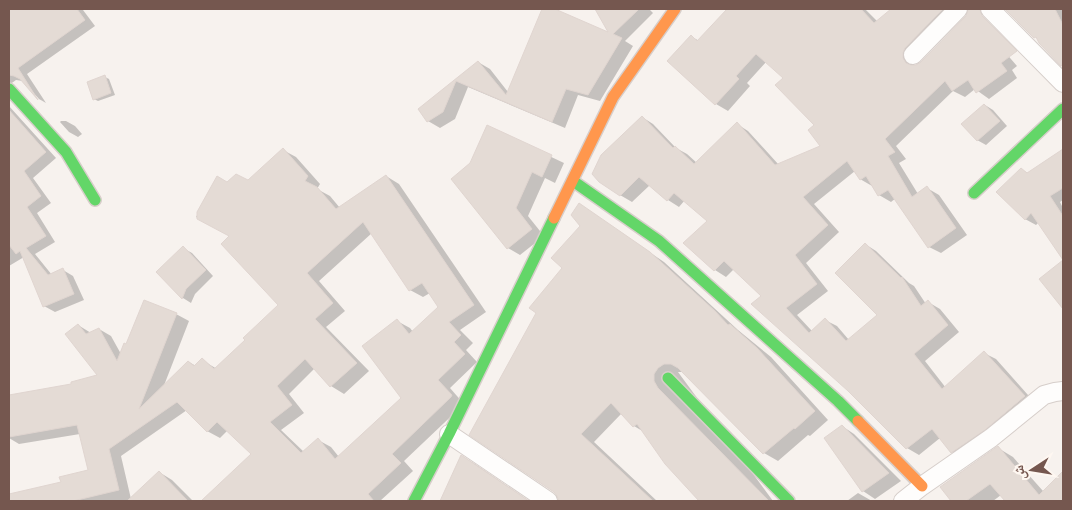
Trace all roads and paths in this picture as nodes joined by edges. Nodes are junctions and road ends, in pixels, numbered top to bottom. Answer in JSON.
{"nodes":[{"id":1,"x":675,"y":9,"type":"edge"},
{"id":2,"x":958,"y":9,"type":"edge"},
{"id":3,"x":990,"y":9,"type":"edge"},
{"id":4,"x":913,"y":55,"type":"dead end"},
{"id":5,"x":1063,"y":83,"type":"edge"},
{"id":6,"x":9,"y":89,"type":"edge"},
{"id":7,"x":1063,"y":109,"type":"edge"},
{"id":8,"x":573,"y":181,"type":"junction"},
{"id":9,"x":974,"y":193,"type":"dead end"},
{"id":10,"x":95,"y":200,"type":"dead end"},
{"id":11,"x":668,"y":378,"type":"dead end"},
{"id":12,"x":1063,"y":391,"type":"edge"},
{"id":13,"x":449,"y":434,"type":"junction"},
{"id":14,"x":922,"y":486,"type":"junction"},
{"id":15,"x":414,"y":501,"type":"edge"},
{"id":16,"x":548,"y":501,"type":"edge"},
{"id":17,"x":790,"y":501,"type":"edge"},
{"id":18,"x":903,"y":501,"type":"edge"}],
"edges":[{"from":1,"to":8,"type":"street"},
{"from":2,"to":4,"type":"street"},
{"from":3,"to":5,"type":"street"},
{"from":6,"to":10,"type":"street"},
{"from":7,"to":9,"type":"street"},
{"from":8,"to":13,"type":"street"},
{"from":8,"to":14,"type":"street"},
{"from":11,"to":17,"type":"street"},
{"from":12,"to":14,"type":"street"},
{"from":13,"to":15,"type":"street"},
{"from":13,"to":16,"type":"street"},
{"from":14,"to":18,"type":"street"}]}
